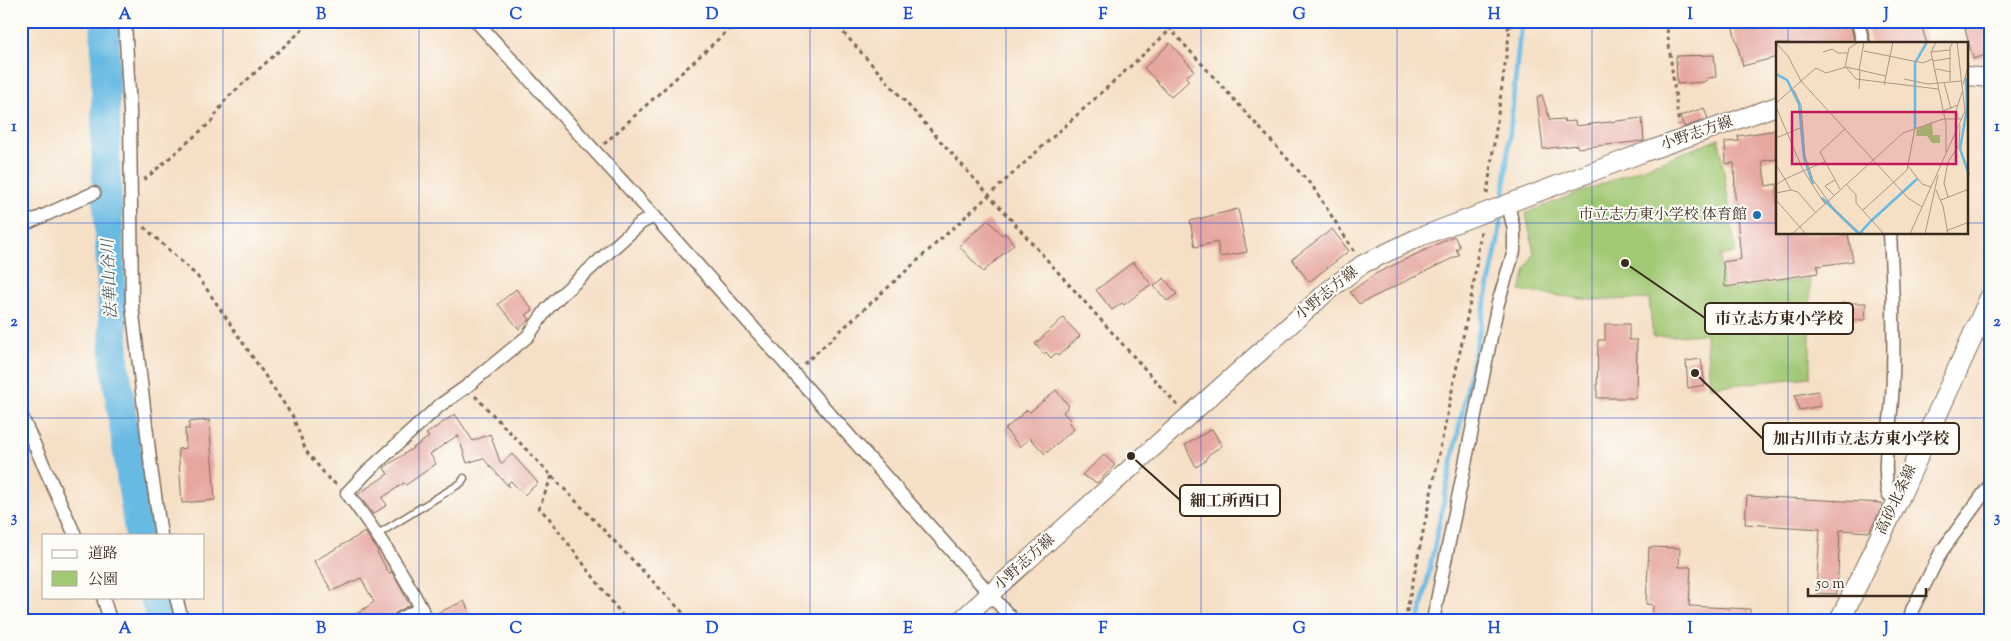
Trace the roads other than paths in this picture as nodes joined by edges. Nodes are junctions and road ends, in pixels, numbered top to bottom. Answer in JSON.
{"nodes":[{"id":1,"x":125,"y":21,"type":"edge"},
{"id":2,"x":476,"y":21,"type":"edge"},
{"id":3,"x":1858,"y":21,"type":"edge"},
{"id":4,"x":1863,"y":42,"type":"edge"},
{"id":5,"x":1968,"y":76,"type":"edge"},
{"id":6,"x":1990,"y":78,"type":"edge"},
{"id":7,"x":1776,"y":106,"type":"edge"},
{"id":8,"x":94,"y":192,"type":"dead end"},
{"id":9,"x":1508,"y":204,"type":"junction"},
{"id":10,"x":654,"y":216,"type":"junction"},
{"id":11,"x":21,"y":226,"type":"edge"},
{"id":12,"x":1890,"y":235,"type":"edge"},
{"id":13,"x":1990,"y":298,"type":"edge"},
{"id":14,"x":21,"y":415,"type":"edge"},
{"id":15,"x":464,"y":478,"type":"dead end"},
{"id":16,"x":1990,"y":485,"type":"edge"},
{"id":17,"x":1898,"y":500,"type":"junction"},
{"id":18,"x":75,"y":534,"type":"edge"},
{"id":19,"x":161,"y":534,"type":"edge"},
{"id":20,"x":378,"y":534,"type":"junction"},
{"id":21,"x":989,"y":594,"type":"junction"},
{"id":22,"x":103,"y":598,"type":"edge"},
{"id":23,"x":176,"y":598,"type":"edge"},
{"id":24,"x":424,"y":614,"type":"edge"},
{"id":25,"x":110,"y":620,"type":"edge"},
{"id":26,"x":182,"y":620,"type":"edge"},
{"id":27,"x":399,"y":620,"type":"edge"},
{"id":28,"x":961,"y":620,"type":"edge"},
{"id":29,"x":1013,"y":620,"type":"edge"},
{"id":30,"x":1434,"y":620,"type":"edge"},
{"id":31,"x":1840,"y":620,"type":"edge"},
{"id":32,"x":1910,"y":620,"type":"edge"}],
"edges":[{"from":1,"to":19,"type":"street"},
{"from":2,"to":10,"type":"street"},
{"from":3,"to":4,"type":"street"},
{"from":5,"to":6,"type":"main road"},
{"from":7,"to":9,"type":"main road","name":"小野志方線"},
{"from":8,"to":11,"type":"street"},
{"from":9,"to":21,"type":"main road","name":"小野志方線"},
{"from":9,"to":30,"type":"street"},
{"from":10,"to":20,"type":"street"},
{"from":10,"to":21,"type":"street"},
{"from":12,"to":17,"type":"street"},
{"from":13,"to":17,"type":"main road","name":"高砂北条線"},
{"from":14,"to":18,"type":"street"},
{"from":15,"to":20,"type":"lane"},
{"from":16,"to":32,"type":"street"},
{"from":17,"to":31,"type":"main road","name":"高砂北条線"},
{"from":20,"to":24,"type":"street"},
{"from":21,"to":28,"type":"main road","name":"小野志方線"},
{"from":21,"to":29,"type":"street"},
{"from":22,"to":25,"type":"street"},
{"from":23,"to":26,"type":"street"},
{"from":24,"to":27,"type":"street"}]}
